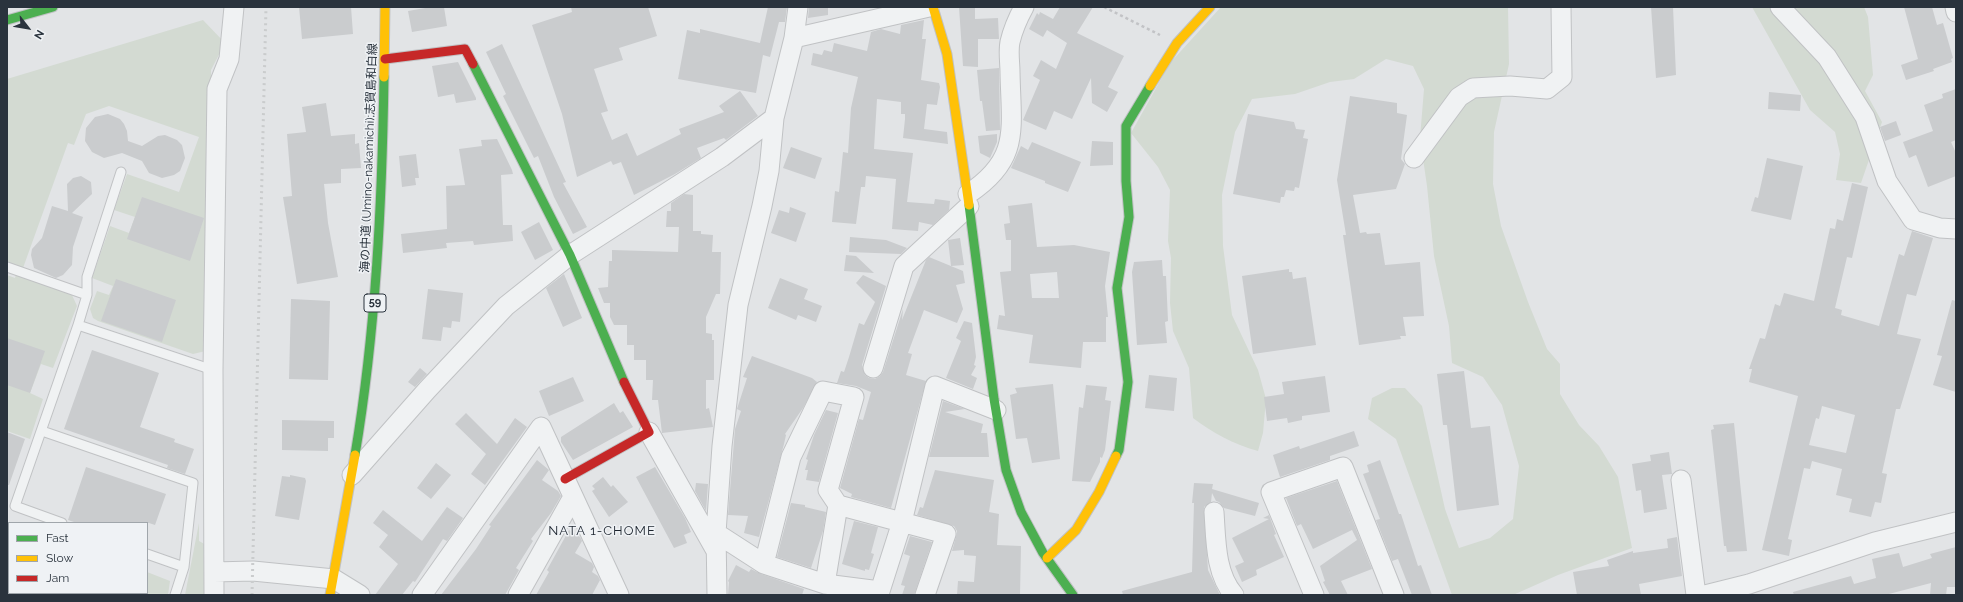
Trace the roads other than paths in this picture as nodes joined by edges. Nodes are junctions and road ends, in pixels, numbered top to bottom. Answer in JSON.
{"nodes":[{"id":1,"x":10,"y":7,"type":"edge"},
{"id":2,"x":53,"y":7,"type":"edge"},
{"id":3,"x":234,"y":7,"type":"edge"},
{"id":4,"x":385,"y":7,"type":"edge"},
{"id":5,"x":798,"y":7,"type":"edge"},
{"id":6,"x":929,"y":7,"type":"edge"},
{"id":7,"x":933,"y":7,"type":"edge"},
{"id":8,"x":1024,"y":7,"type":"edge"},
{"id":9,"x":1210,"y":7,"type":"edge"},
{"id":10,"x":1561,"y":7,"type":"edge"},
{"id":11,"x":1780,"y":7,"type":"edge"},
{"id":12,"x":1955,"y":7,"type":"edge"},
{"id":13,"x":1956,"y":12,"type":"edge"},
{"id":14,"x":10,"y":20,"type":"edge"},
{"id":15,"x":794,"y":38,"type":"junction"},
{"id":16,"x":385,"y":59,"type":"junction"},
{"id":17,"x":774,"y":118,"type":"junction"},
{"id":18,"x":1414,"y":158,"type":"dead end"},
{"id":19,"x":121,"y":172,"type":"dead end"},
{"id":20,"x":968,"y":200,"type":"junction"},
{"id":21,"x":1956,"y":229,"type":"edge"},
{"id":22,"x":570,"y":255,"type":"junction"},
{"id":23,"x":7,"y":267,"type":"edge"},
{"id":24,"x":87,"y":295,"type":"junction"},
{"id":25,"x":78,"y":325,"type":"junction"},
{"id":26,"x":873,"y":368,"type":"dead end"},
{"id":27,"x":213,"y":370,"type":"junction"},
{"id":28,"x":996,"y":410,"type":"junction"},
{"id":29,"x":42,"y":431,"type":"junction"},
{"id":30,"x":649,"y":432,"type":"junction"},
{"id":31,"x":352,"y":474,"type":"junction"},
{"id":32,"x":565,"y":479,"type":"junction"},
{"id":33,"x":1681,"y":480,"type":"dead end"},
{"id":34,"x":573,"y":497,"type":"junction"},
{"id":35,"x":838,"y":505,"type":"junction"},
{"id":36,"x":1214,"y":512,"type":"dead end"},
{"id":37,"x":59,"y":522,"type":"edge"},
{"id":38,"x":902,"y":522,"type":"junction"},
{"id":39,"x":1956,"y":522,"type":"edge"},
{"id":40,"x":716,"y":541,"type":"junction"},
{"id":41,"x":148,"y":554,"type":"edge"},
{"id":42,"x":1047,"y":558,"type":"junction"},
{"id":43,"x":764,"y":564,"type":"junction"},
{"id":44,"x":184,"y":567,"type":"junction"},
{"id":45,"x":214,"y":572,"type":"junction"},
{"id":46,"x":825,"y":584,"type":"junction"},
{"id":47,"x":332,"y":587,"type":"edge"},
{"id":48,"x":1061,"y":587,"type":"edge"},
{"id":49,"x":1751,"y":589,"type":"edge"},
{"id":50,"x":612,"y":591,"type":"edge"},
{"id":51,"x":175,"y":595,"type":"edge"},
{"id":52,"x":214,"y":595,"type":"edge"},
{"id":53,"x":360,"y":595,"type":"edge"},
{"id":54,"x":422,"y":595,"type":"edge"},
{"id":55,"x":518,"y":595,"type":"edge"},
{"id":56,"x":717,"y":595,"type":"edge"},
{"id":57,"x":925,"y":595,"type":"edge"},
{"id":58,"x":1073,"y":595,"type":"edge"},
{"id":59,"x":1234,"y":595,"type":"edge"},
{"id":60,"x":1314,"y":595,"type":"edge"},
{"id":61,"x":1394,"y":595,"type":"edge"},
{"id":62,"x":1696,"y":595,"type":"edge"},
{"id":63,"x":1705,"y":595,"type":"edge"}],
"edges":[{"from":1,"to":14,"type":"lane"},
{"from":2,"to":14,"type":"street"},
{"from":3,"to":27,"type":"street"},
{"from":4,"to":16,"type":"street","name":"海の中道 (Umino-nakamichi);志賀島和白線","number":"59"},
{"from":5,"to":15,"type":"street"},
{"from":6,"to":15,"type":"street"},
{"from":7,"to":20,"type":"street"},
{"from":8,"to":20,"type":"street"},
{"from":9,"to":42,"type":"street"},
{"from":10,"to":18,"type":"street"},
{"from":11,"to":21,"type":"street"},
{"from":12,"to":13,"type":"street"},
{"from":15,"to":17,"type":"street"},
{"from":16,"to":22,"type":"street"},
{"from":16,"to":31,"type":"street","name":"海の中道 (Umino-nakamichi);志賀島和白線","number":"59"},
{"from":17,"to":22,"type":"street"},
{"from":17,"to":40,"type":"street"},
{"from":19,"to":24,"type":"lane"},
{"from":20,"to":26,"type":"street"},
{"from":20,"to":28,"type":"street"},
{"from":22,"to":30,"type":"street"},
{"from":22,"to":31,"type":"street"},
{"from":23,"to":24,"type":"lane"},
{"from":24,"to":25,"type":"lane"},
{"from":25,"to":27,"type":"lane"},
{"from":25,"to":29,"type":"lane"},
{"from":27,"to":45,"type":"street"},
{"from":28,"to":38,"type":"street"},
{"from":28,"to":42,"type":"street"},
{"from":29,"to":37,"type":"lane"},
{"from":29,"to":44,"type":"lane"},
{"from":30,"to":32,"type":"street"},
{"from":30,"to":40,"type":"street"},
{"from":31,"to":47,"type":"street","name":"海の中道 (Umino-nakamichi);志賀島和白線","number":"59"},
{"from":32,"to":34,"type":"street"},
{"from":32,"to":54,"type":"street"},
{"from":33,"to":62,"type":"street"},
{"from":34,"to":50,"type":"street"},
{"from":34,"to":55,"type":"street"},
{"from":35,"to":38,"type":"street"},
{"from":35,"to":43,"type":"street"},
{"from":35,"to":46,"type":"street"},
{"from":36,"to":59,"type":"street"},
{"from":38,"to":46,"type":"street"},
{"from":38,"to":57,"type":"street"},
{"from":39,"to":49,"type":"street"},
{"from":40,"to":43,"type":"street"},
{"from":40,"to":56,"type":"street"},
{"from":41,"to":44,"type":"lane"},
{"from":42,"to":48,"type":"street"},
{"from":43,"to":46,"type":"street"},
{"from":44,"to":51,"type":"lane"},
{"from":45,"to":47,"type":"street"},
{"from":45,"to":52,"type":"street"},
{"from":47,"to":53,"type":"street"},
{"from":48,"to":58,"type":"street"},
{"from":49,"to":63,"type":"street"},
{"from":60,"to":61,"type":"street"}]}
